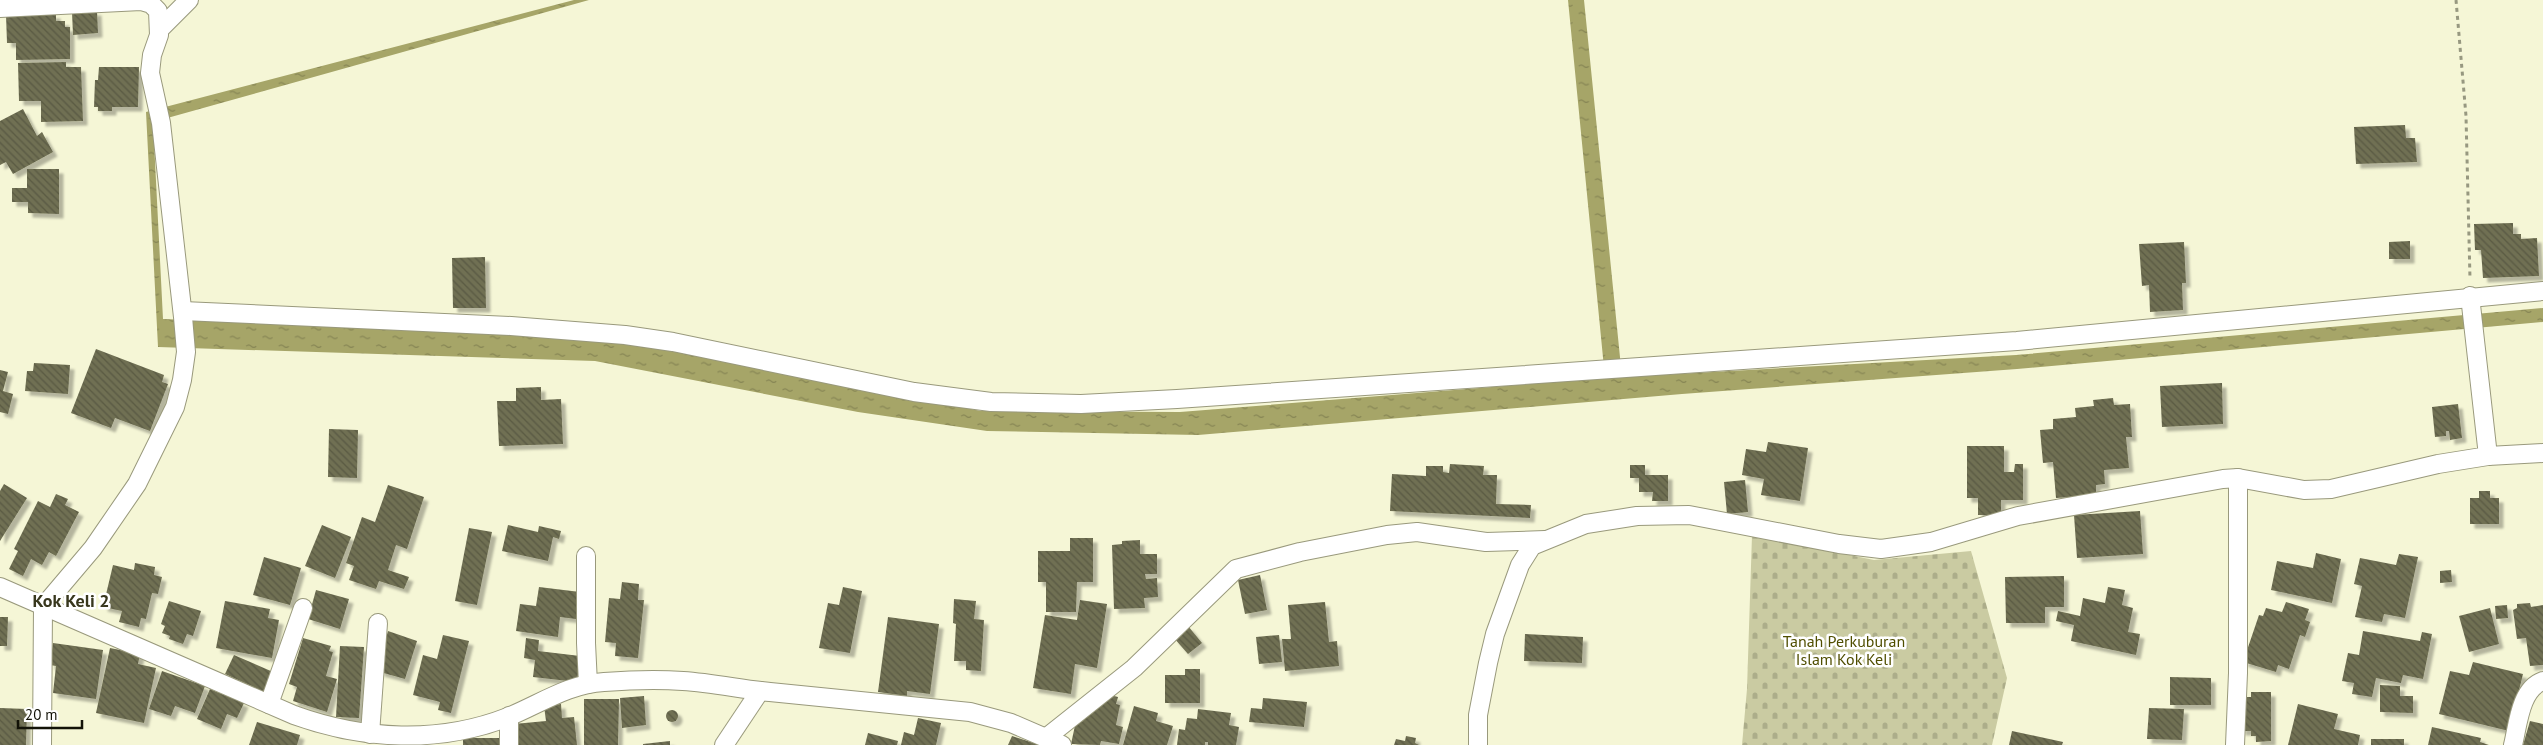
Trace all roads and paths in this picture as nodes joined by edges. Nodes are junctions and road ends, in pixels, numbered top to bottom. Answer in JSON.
{"nodes":[{"id":1,"x":189,"y":0,"type":"edge"},
{"id":2,"x":2456,"y":0,"type":"edge"},
{"id":3,"x":0,"y":8,"type":"edge"},
{"id":4,"x":159,"y":30,"type":"junction"},
{"id":5,"x":2543,"y":291,"type":"edge"},
{"id":6,"x":2471,"y":303,"type":"junction"},
{"id":7,"x":183,"y":314,"type":"junction"},
{"id":8,"x":2543,"y":453,"type":"edge"},
{"id":9,"x":2488,"y":456,"type":"junction"},
{"id":10,"x":2238,"y":478,"type":"junction"},
{"id":11,"x":1551,"y":540,"type":"junction"},
{"id":12,"x":586,"y":556,"type":"dead end"},
{"id":13,"x":0,"y":587,"type":"edge"},
{"id":14,"x":43,"y":607,"type":"junction"},
{"id":15,"x":303,"y":608,"type":"dead end"},
{"id":16,"x":378,"y":623,"type":"dead end"},
{"id":17,"x":2543,"y":681,"type":"edge"},
{"id":18,"x":588,"y":684,"type":"junction"},
{"id":19,"x":760,"y":691,"type":"junction"},
{"id":20,"x":269,"y":704,"type":"junction"},
{"id":21,"x":509,"y":716,"type":"junction"},
{"id":22,"x":370,"y":734,"type":"junction"},
{"id":23,"x":401,"y":741,"type":"edge"},
{"id":24,"x":1055,"y":741,"type":"edge"},
{"id":25,"x":42,"y":745,"type":"edge"},
{"id":26,"x":509,"y":745,"type":"edge"},
{"id":27,"x":724,"y":745,"type":"edge"},
{"id":28,"x":1478,"y":745,"type":"edge"},
{"id":29,"x":2235,"y":745,"type":"edge"},
{"id":30,"x":2513,"y":745,"type":"edge"}],
"edges":[{"from":1,"to":4,"type":"street"},
{"from":2,"to":6,"type":"path"},
{"from":3,"to":4,"type":"street"},
{"from":4,"to":7,"type":"street"},
{"from":5,"to":6,"type":"street"},
{"from":6,"to":7,"type":"street"},
{"from":6,"to":9,"type":"street"},
{"from":7,"to":14,"type":"street"},
{"from":8,"to":9,"type":"street"},
{"from":9,"to":10,"type":"street"},
{"from":10,"to":11,"type":"street"},
{"from":10,"to":29,"type":"street"},
{"from":11,"to":24,"type":"street"},
{"from":11,"to":28,"type":"street"},
{"from":12,"to":18,"type":"street"},
{"from":13,"to":14,"type":"street"},
{"from":14,"to":20,"type":"street"},
{"from":14,"to":25,"type":"street"},
{"from":15,"to":20,"type":"street"},
{"from":16,"to":22,"type":"street"},
{"from":17,"to":30,"type":"street"},
{"from":18,"to":19,"type":"street"},
{"from":18,"to":21,"type":"street"},
{"from":19,"to":24,"type":"street"},
{"from":19,"to":27,"type":"street"},
{"from":20,"to":22,"type":"street"},
{"from":21,"to":23,"type":"street"},
{"from":21,"to":26,"type":"street"},
{"from":22,"to":23,"type":"street"}]}
